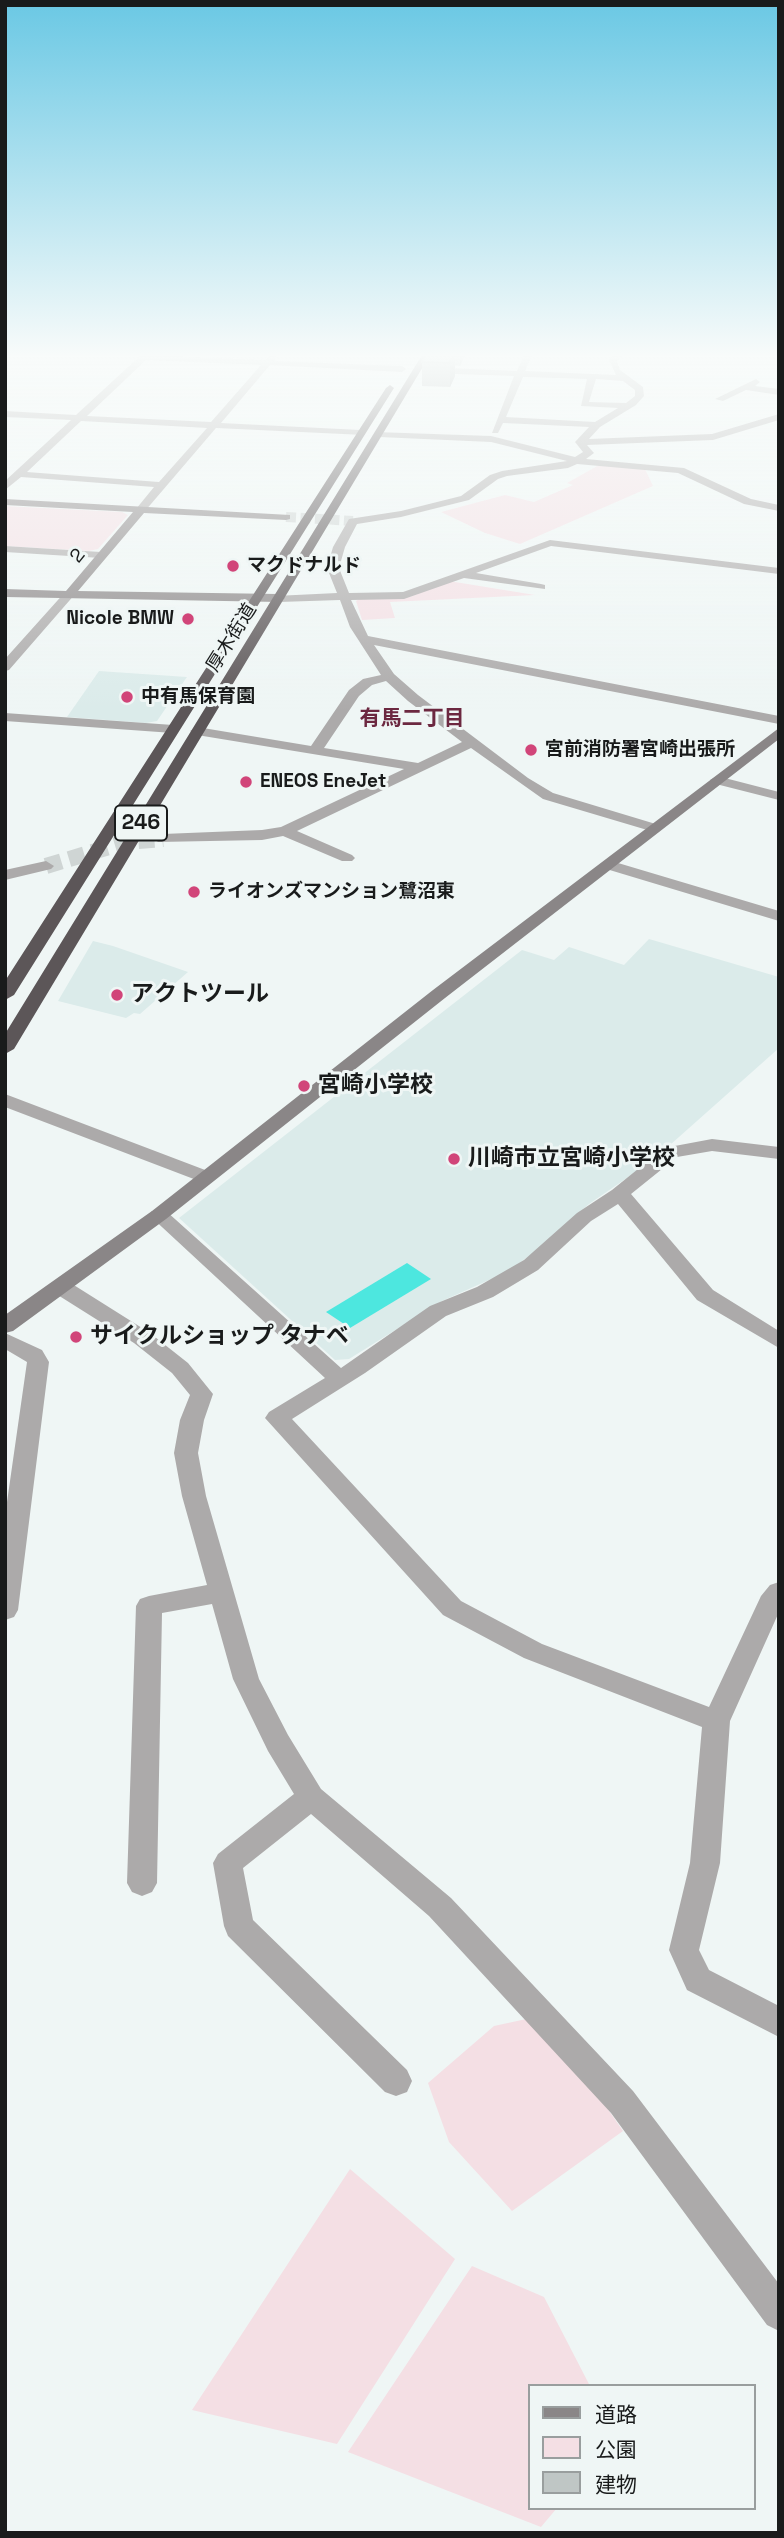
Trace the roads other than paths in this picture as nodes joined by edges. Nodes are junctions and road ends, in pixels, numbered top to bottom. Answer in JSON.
{"nodes":[{"id":1,"x":58,"y":473,"type":"edge"},
{"id":2,"x":172,"y":473,"type":"edge"},
{"id":3,"x":335,"y":473,"type":"edge"},
{"id":4,"x":355,"y":473,"type":"edge"},
{"id":5,"x":516,"y":473,"type":"edge"},
{"id":6,"x":687,"y":473,"type":"edge"},
{"id":7,"x":162,"y":485,"type":"junction"},
{"id":8,"x":5,"y":502,"type":"edge"},
{"id":9,"x":779,"y":508,"type":"edge"},
{"id":10,"x":141,"y":509,"type":"junction"},
{"id":11,"x":286,"y":517,"type":"tunnel mouth"},
{"id":12,"x":5,"y":549,"type":"edge"},
{"id":13,"x":101,"y":555,"type":"junction"},
{"id":14,"x":779,"y":571,"type":"edge"},
{"id":15,"x":461,"y":574,"type":"junction"},
{"id":16,"x":541,"y":587,"type":"dead end"},
{"id":17,"x":5,"y":593,"type":"edge"},
{"id":18,"x":70,"y":593,"type":"junction"},
{"id":19,"x":256,"y":598,"type":"junction"},
{"id":20,"x":279,"y":598,"type":"junction"},
{"id":21,"x":344,"y":598,"type":"junction"},
{"id":22,"x":364,"y":639,"type":"junction"},
{"id":23,"x":5,"y":667,"type":"edge"},
{"id":24,"x":388,"y":677,"type":"junction"},
{"id":25,"x":5,"y":716,"type":"edge"},
{"id":26,"x":173,"y":729,"type":"junction"},
{"id":27,"x":197,"y":731,"type":"junction"},
{"id":28,"x":778,"y":731,"type":"edge"},
{"id":29,"x":473,"y":743,"type":"junction"},
{"id":30,"x":315,"y":750,"type":"junction"},
{"id":31,"x":417,"y":767,"type":"junction"},
{"id":32,"x":717,"y":780,"type":"junction"},
{"id":33,"x":779,"y":796,"type":"edge"},
{"id":34,"x":654,"y":828,"type":"junction"},
{"id":35,"x":285,"y":831,"type":"junction"},
{"id":36,"x":163,"y":839,"type":"tunnel mouth"},
{"id":37,"x":347,"y":858,"type":"dead end"},
{"id":38,"x":608,"y":865,"type":"junction"},
{"id":39,"x":46,"y":866,"type":"tunnel mouth"},
{"id":40,"x":5,"y":875,"type":"edge"},
{"id":41,"x":779,"y":916,"type":"edge"},
{"id":42,"x":5,"y":995,"type":"edge"},
{"id":43,"x":5,"y":1049,"type":"edge"},
{"id":44,"x":5,"y":1100,"type":"edge"},
{"id":45,"x":779,"y":1153,"type":"edge"},
{"id":46,"x":206,"y":1177,"type":"junction"},
{"id":47,"x":619,"y":1194,"type":"junction"},
{"id":48,"x":159,"y":1214,"type":"junction"},
{"id":49,"x":61,"y":1287,"type":"junction"},
{"id":50,"x":5,"y":1326,"type":"edge"},
{"id":51,"x":5,"y":1340,"type":"edge"},
{"id":52,"x":779,"y":1341,"type":"edge"},
{"id":53,"x":340,"y":1379,"type":"junction"},
{"id":54,"x":222,"y":1592,"type":"junction"},
{"id":55,"x":779,"y":1592,"type":"edge"},
{"id":56,"x":5,"y":1610,"type":"edge"},
{"id":57,"x":716,"y":1721,"type":"junction"},
{"id":58,"x":311,"y":1797,"type":"junction"},
{"id":59,"x":142,"y":1883,"type":"dead end"},
{"id":60,"x":779,"y":2022,"type":"edge"},
{"id":61,"x":396,"y":2081,"type":"dead end"},
{"id":62,"x":779,"y":2313,"type":"edge"}],
"edges":[{"from":1,"to":7,"type":"street"},
{"from":2,"to":7,"type":"street"},
{"from":3,"to":19,"type":"highway","name":"厚木街道","number":"246"},
{"from":4,"to":20,"type":"highway","name":"厚木街道","number":"246"},
{"from":5,"to":21,"type":"street"},
{"from":6,"to":9,"type":"street"},
{"from":7,"to":10,"type":"street"},
{"from":8,"to":10,"type":"street"},
{"from":10,"to":11,"type":"street"},
{"from":10,"to":13,"type":"street","name":"2"},
{"from":12,"to":13,"type":"street"},
{"from":13,"to":18,"type":"street","name":"2"},
{"from":14,"to":15,"type":"street"},
{"from":15,"to":16,"type":"street"},
{"from":15,"to":21,"type":"street"},
{"from":17,"to":18,"type":"street"},
{"from":18,"to":19,"type":"street"},
{"from":18,"to":23,"type":"street"},
{"from":19,"to":20,"type":"street"},
{"from":19,"to":26,"type":"highway","name":"厚木街道","number":"246"},
{"from":20,"to":21,"type":"street"},
{"from":20,"to":27,"type":"highway","name":"厚木街道","number":"246"},
{"from":21,"to":22,"type":"street"},
{"from":22,"to":24,"type":"street"},
{"from":22,"to":28,"type":"street"},
{"from":24,"to":29,"type":"street"},
{"from":24,"to":30,"type":"street"},
{"from":25,"to":26,"type":"street"},
{"from":26,"to":42,"type":"highway","name":"厚木街道","number":"246"},
{"from":27,"to":30,"type":"street"},
{"from":27,"to":43,"type":"highway","name":"厚木街道","number":"246"},
{"from":28,"to":32,"type":"street"},
{"from":29,"to":31,"type":"street"},
{"from":29,"to":34,"type":"street"},
{"from":30,"to":31,"type":"street"},
{"from":31,"to":35,"type":"street"},
{"from":32,"to":33,"type":"street"},
{"from":32,"to":34,"type":"street"},
{"from":34,"to":38,"type":"street"},
{"from":35,"to":36,"type":"street"},
{"from":35,"to":37,"type":"street"},
{"from":38,"to":41,"type":"street"},
{"from":38,"to":46,"type":"street"},
{"from":39,"to":40,"type":"street"},
{"from":44,"to":46,"type":"street"},
{"from":45,"to":47,"type":"street"},
{"from":46,"to":48,"type":"street"},
{"from":47,"to":52,"type":"street"},
{"from":47,"to":53,"type":"street"},
{"from":48,"to":49,"type":"street"},
{"from":48,"to":53,"type":"street"},
{"from":49,"to":50,"type":"street"},
{"from":49,"to":54,"type":"street"},
{"from":51,"to":56,"type":"street"},
{"from":53,"to":57,"type":"street"},
{"from":54,"to":58,"type":"street"},
{"from":54,"to":59,"type":"street"},
{"from":55,"to":57,"type":"street"},
{"from":57,"to":60,"type":"street"},
{"from":58,"to":61,"type":"street"},
{"from":58,"to":62,"type":"street"}]}
